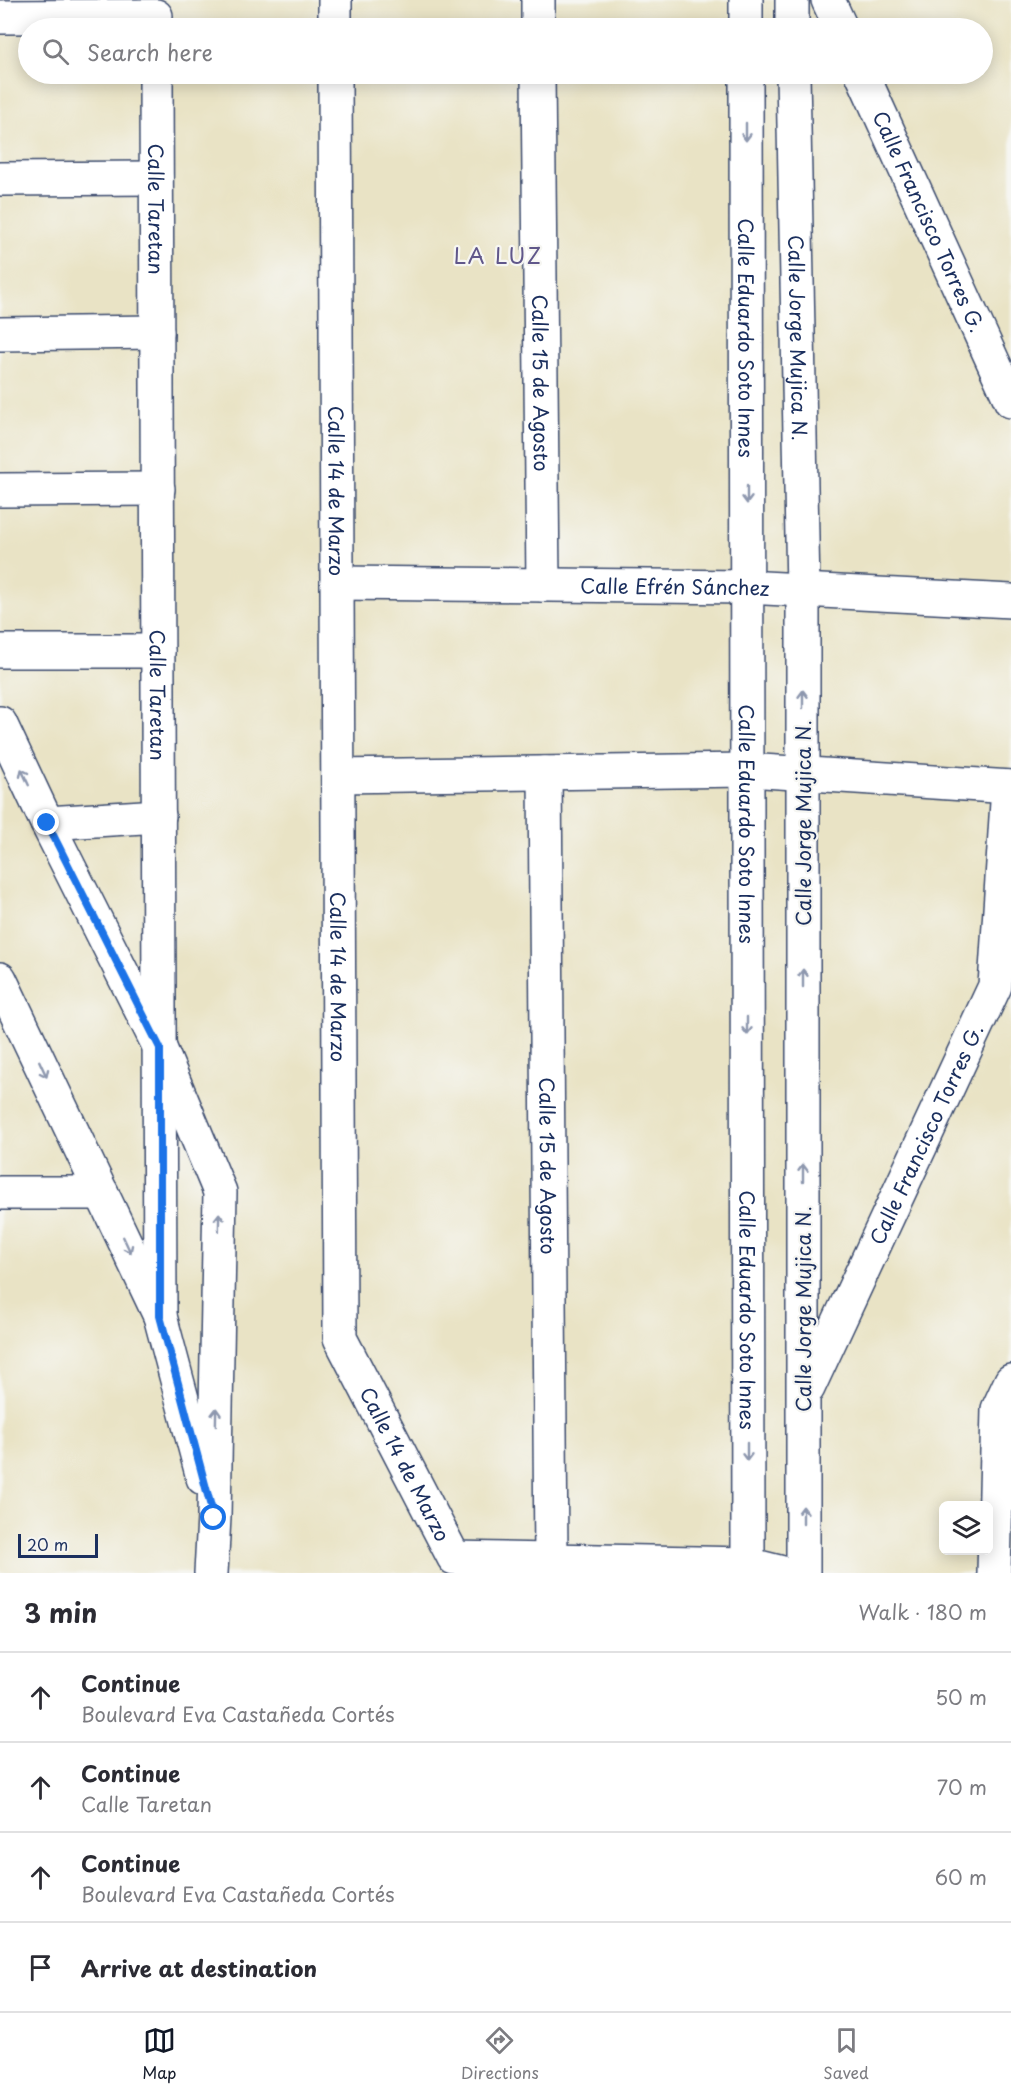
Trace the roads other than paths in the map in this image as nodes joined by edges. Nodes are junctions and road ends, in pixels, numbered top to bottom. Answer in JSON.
{"nodes":[{"id":1,"x":335,"y":0,"type":"edge"},
{"id":2,"x":538,"y":0,"type":"edge"},
{"id":3,"x":746,"y":0,"type":"edge"},
{"id":4,"x":792,"y":0,"type":"edge"},
{"id":5,"x":828,"y":0,"type":"edge"},
{"id":6,"x":156,"y":15,"type":"edge"},
{"id":7,"x":0,"y":17,"type":"edge"},
{"id":8,"x":335,"y":18,"type":"edge"},
{"id":9,"x":538,"y":18,"type":"edge"},
{"id":10,"x":746,"y":18,"type":"edge"},
{"id":11,"x":792,"y":18,"type":"edge"},
{"id":12,"x":836,"y":18,"type":"edge"},
{"id":13,"x":156,"y":84,"type":"edge"},
{"id":14,"x":335,"y":84,"type":"edge"},
{"id":15,"x":538,"y":84,"type":"edge"},
{"id":16,"x":746,"y":84,"type":"edge"},
{"id":17,"x":793,"y":84,"type":"edge"},
{"id":18,"x":867,"y":84,"type":"edge"},
{"id":19,"x":156,"y":178,"type":"junction"},
{"id":20,"x":0,"y":179,"type":"edge"},
{"id":21,"x":157,"y":332,"type":"junction"},
{"id":22,"x":0,"y":333,"type":"edge"},
{"id":23,"x":1011,"y":401,"type":"edge"},
{"id":24,"x":158,"y":489,"type":"junction"},
{"id":25,"x":0,"y":490,"type":"edge"},
{"id":26,"x":337,"y":583,"type":"junction"},
{"id":27,"x":543,"y":585,"type":"junction"},
{"id":28,"x":747,"y":587,"type":"junction"},
{"id":29,"x":803,"y":590,"type":"junction"},
{"id":30,"x":1011,"y":601,"type":"edge"},
{"id":31,"x":0,"y":651,"type":"edge"},
{"id":32,"x":158,"y":651,"type":"junction"},
{"id":33,"x":0,"y":723,"type":"edge"},
{"id":34,"x":747,"y":770,"type":"junction"},
{"id":35,"x":545,"y":773,"type":"junction"},
{"id":36,"x":803,"y":773,"type":"junction"},
{"id":37,"x":338,"y":776,"type":"junction"},
{"id":38,"x":1009,"y":787,"type":"edge"},
{"id":39,"x":159,"y":816,"type":"junction"},
{"id":40,"x":47,"y":823,"type":"junction"},
{"id":41,"x":0,"y":979,"type":"edge"},
{"id":42,"x":13,"y":1032,"type":"edge"},
{"id":43,"x":160,"y":1048,"type":"junction"},
{"id":44,"x":0,"y":1193,"type":"edge"},
{"id":45,"x":102,"y":1193,"type":"junction"},
{"id":46,"x":160,"y":1316,"type":"junction"},
{"id":47,"x":1011,"y":1381,"type":"edge"},
{"id":48,"x":803,"y":1398,"type":"junction"},
{"id":49,"x":214,"y":1518,"type":"junction"},
{"id":50,"x":551,"y":1560,"type":"junction"},
{"id":51,"x":747,"y":1569,"type":"edge"},
{"id":52,"x":211,"y":1573,"type":"edge"},
{"id":53,"x":783,"y":1573,"type":"edge"},
{"id":54,"x":803,"y":1573,"type":"edge"},
{"id":55,"x":994,"y":1573,"type":"edge"}],
"edges":[{"from":1,"to":8,"type":"street"},
{"from":2,"to":9,"type":"street"},
{"from":3,"to":10,"type":"street"},
{"from":4,"to":11,"type":"street"},
{"from":5,"to":12,"type":"street"},
{"from":6,"to":7,"type":"street"},
{"from":13,"to":19,"type":"street","name":"Calle Taretan"},
{"from":14,"to":26,"type":"street","name":"Calle 14 de Marzo"},
{"from":15,"to":27,"type":"street","name":"Calle 15 de Agosto"},
{"from":16,"to":28,"type":"street","name":"Calle Eduardo Soto Innes","one_way":true},
{"from":17,"to":29,"type":"street","name":"Calle Jorge Mujica N."},
{"from":18,"to":23,"type":"street","name":"Calle Francisco Torres G."},
{"from":19,"to":20,"type":"street"},
{"from":19,"to":21,"type":"street","name":"Calle Taretan"},
{"from":21,"to":22,"type":"street"},
{"from":21,"to":24,"type":"street","name":"Calle Taretan"},
{"from":24,"to":25,"type":"street"},
{"from":24,"to":32,"type":"street","name":"Calle Taretan"},
{"from":26,"to":27,"type":"street","name":"Calle Efrén Sánchez"},
{"from":26,"to":37,"type":"street","name":"Calle 14 de Marzo"},
{"from":27,"to":28,"type":"street","name":"Calle Efrén Sánchez"},
{"from":28,"to":29,"type":"street","name":"Calle Efrén Sánchez"},
{"from":28,"to":34,"type":"street","name":"Calle Eduardo Soto Innes"},
{"from":29,"to":30,"type":"street","name":"Calle Efrén Sánchez"},
{"from":36,"to":29,"type":"street","name":"Calle Jorge Mujica N.","one_way":true},
{"from":31,"to":32,"type":"street"},
{"from":32,"to":39,"type":"street","name":"Calle Taretan"},
{"from":40,"to":33,"type":"street","one_way":true},
{"from":34,"to":35,"type":"street"},
{"from":34,"to":36,"type":"street"},
{"from":34,"to":51,"type":"street","name":"Calle Eduardo Soto Innes","one_way":true},
{"from":35,"to":37,"type":"street"},
{"from":35,"to":50,"type":"street","name":"Calle 15 de Agosto"},
{"from":36,"to":38,"type":"street"},
{"from":48,"to":36,"type":"street","name":"Calle Jorge Mujica N.","one_way":true},
{"from":37,"to":50,"type":"street","name":"Calle 14 de Marzo"},
{"from":38,"to":48,"type":"street","name":"Calle Francisco Torres G."},
{"from":39,"to":40,"type":"street"},
{"from":39,"to":43,"type":"street","name":"Calle Taretan"},
{"from":40,"to":43,"type":"street"},
{"from":41,"to":42,"type":"street"},
{"from":42,"to":45,"type":"street","one_way":true},
{"from":43,"to":46,"type":"street","name":"Calle Taretan"},
{"from":49,"to":43,"type":"street","one_way":true},
{"from":44,"to":45,"type":"street"},
{"from":45,"to":46,"type":"street","one_way":true},
{"from":46,"to":49,"type":"street"},
{"from":47,"to":55,"type":"street"},
{"from":54,"to":48,"type":"street","name":"Calle Jorge Mujica N.","one_way":true},
{"from":49,"to":52,"type":"street"},
{"from":50,"to":51,"type":"street","name":"Calle 14 de Marzo"},
{"from":51,"to":53,"type":"street","name":"Calle 14 de Marzo"}]}
